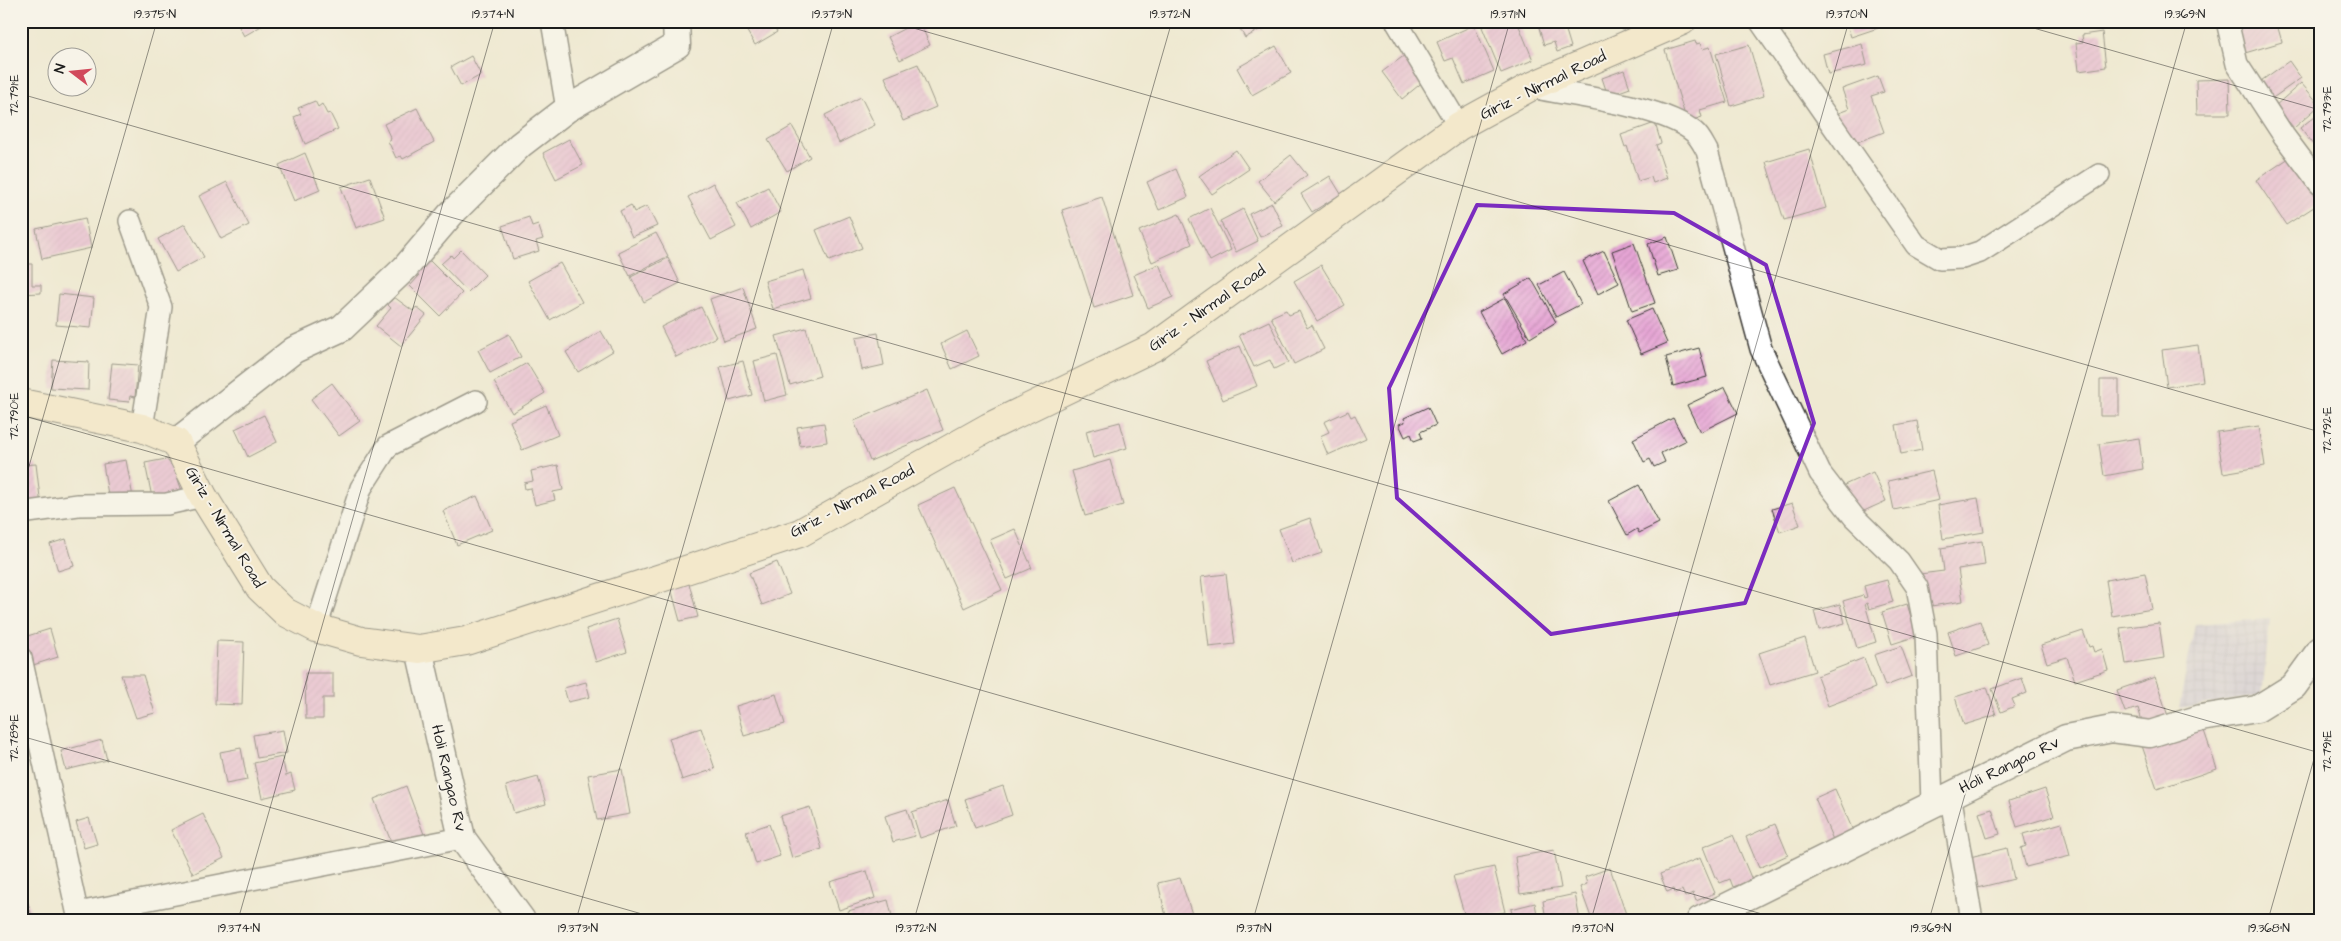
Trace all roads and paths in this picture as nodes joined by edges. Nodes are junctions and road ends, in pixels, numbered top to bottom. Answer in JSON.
{"nodes":[{"id":1,"x":552,"y":21,"type":"edge"},
{"id":2,"x":676,"y":21,"type":"edge"},
{"id":3,"x":1396,"y":21,"type":"edge"},
{"id":4,"x":1682,"y":21,"type":"edge"},
{"id":5,"x":1760,"y":21,"type":"edge"},
{"id":6,"x":2227,"y":21,"type":"edge"},
{"id":7,"x":1530,"y":87,"type":"junction"},
{"id":8,"x":567,"y":109,"type":"junction"},
{"id":9,"x":1459,"y":126,"type":"junction"},
{"id":10,"x":2099,"y":175,"type":"dead end"},
{"id":11,"x":2320,"y":184,"type":"edge"},
{"id":12,"x":130,"y":221,"type":"dead end"},
{"id":13,"x":476,"y":401,"type":"dead end"},
{"id":14,"x":21,"y":403,"type":"edge"},
{"id":15,"x":142,"y":428,"type":"junction"},
{"id":16,"x":176,"y":442,"type":"junction"},
{"id":17,"x":203,"y":496,"type":"junction"},
{"id":18,"x":21,"y":513,"type":"edge"},
{"id":19,"x":316,"y":628,"type":"junction"},
{"id":20,"x":419,"y":649,"type":"junction"},
{"id":21,"x":2320,"y":650,"type":"edge"},
{"id":22,"x":21,"y":658,"type":"edge"},
{"id":23,"x":1941,"y":799,"type":"junction"},
{"id":24,"x":462,"y":838,"type":"junction"},
{"id":25,"x":79,"y":916,"type":"edge"},
{"id":26,"x":522,"y":920,"type":"edge"},
{"id":27,"x":1700,"y":920,"type":"edge"},
{"id":28,"x":1972,"y":920,"type":"edge"}],
"edges":[{"from":1,"to":8,"type":"street"},
{"from":2,"to":8,"type":"street"},
{"from":3,"to":9,"type":"street"},
{"from":4,"to":7,"type":"main road","name":"Giriz - Nirmal Road"},
{"from":5,"to":10,"type":"street"},
{"from":6,"to":11,"type":"street"},
{"from":7,"to":9,"type":"main road","name":"Giriz - Nirmal Road"},
{"from":7,"to":23,"type":"street"},
{"from":8,"to":16,"type":"street"},
{"from":9,"to":20,"type":"main road","name":"Giriz - Nirmal Road"},
{"from":12,"to":15,"type":"street"},
{"from":13,"to":19,"type":"street"},
{"from":14,"to":15,"type":"main road"},
{"from":15,"to":16,"type":"main road"},
{"from":16,"to":17,"type":"main road","name":"Giriz - Nirmal Road"},
{"from":17,"to":18,"type":"street"},
{"from":17,"to":19,"type":"main road","name":"Giriz - Nirmal Road"},
{"from":19,"to":20,"type":"main road","name":"Giriz - Nirmal Road"},
{"from":20,"to":24,"type":"street","name":"Holi Rangao Rv"},
{"from":21,"to":23,"type":"street","name":"Holi Rangao Rv"},
{"from":22,"to":25,"type":"street"},
{"from":23,"to":27,"type":"street","name":"Holi Rangao Rv"},
{"from":23,"to":28,"type":"street"},
{"from":24,"to":25,"type":"street"},
{"from":24,"to":26,"type":"street","name":"Holi Rangao Rv"}]}
